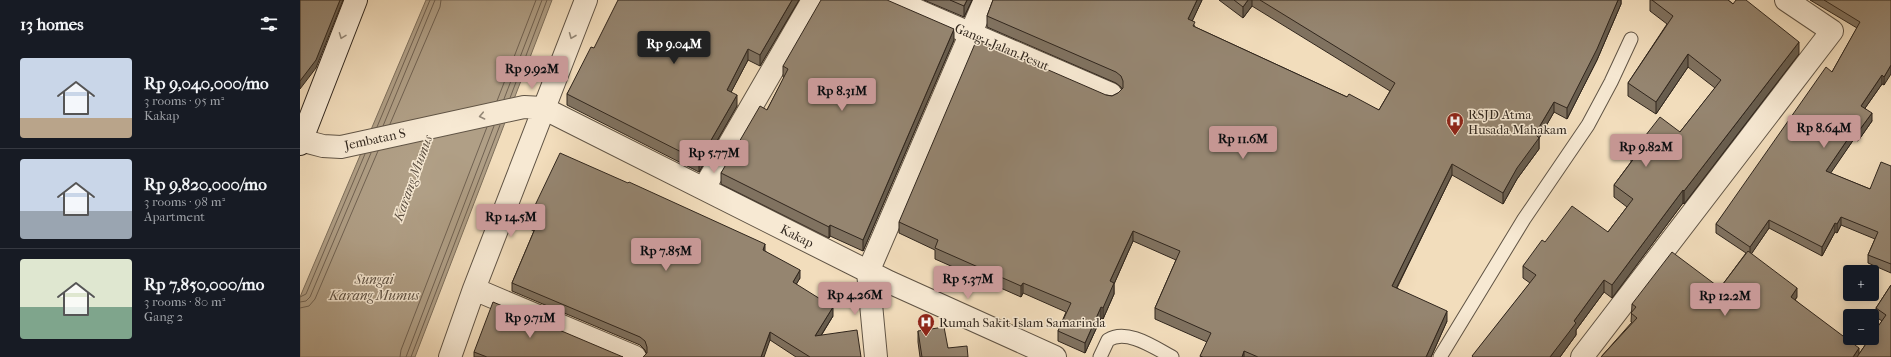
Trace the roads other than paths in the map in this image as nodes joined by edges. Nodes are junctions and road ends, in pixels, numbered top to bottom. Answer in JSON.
{"nodes":[{"id":1,"x":356,"y":0,"type":"edge"},
{"id":2,"x":586,"y":0,"type":"edge"},
{"id":3,"x":813,"y":0,"type":"edge"},
{"id":4,"x":893,"y":0,"type":"edge"},
{"id":5,"x":985,"y":0,"type":"edge"},
{"id":6,"x":1786,"y":0,"type":"edge"},
{"id":7,"x":971,"y":34,"type":"junction"},
{"id":8,"x":1631,"y":39,"type":"dead end"},
{"id":9,"x":1111,"y":94,"type":"edge"},
{"id":10,"x":543,"y":108,"type":"junction"},
{"id":11,"x":300,"y":142,"type":"edge"},
{"id":12,"x":704,"y":188,"type":"junction"},
{"id":13,"x":868,"y":272,"type":"junction"},
{"id":14,"x":474,"y":289,"type":"junction"},
{"id":15,"x":450,"y":357,"type":"edge"},
{"id":16,"x":635,"y":357,"type":"edge"},
{"id":17,"x":876,"y":357,"type":"edge"},
{"id":18,"x":1055,"y":357,"type":"edge"},
{"id":19,"x":1100,"y":357,"type":"edge"},
{"id":20,"x":1172,"y":357,"type":"edge"},
{"id":21,"x":1440,"y":357,"type":"edge"},
{"id":22,"x":1582,"y":357,"type":"edge"}],
"edges":[{"from":1,"to":11,"type":"street","one_way":true},
{"from":2,"to":10,"type":"street","one_way":true},
{"from":3,"to":12,"type":"street"},
{"from":4,"to":7,"type":"street","name":"Gang 1 Jalan Pesut"},
{"from":5,"to":7,"type":"street"},
{"from":6,"to":22,"type":"street"},
{"from":7,"to":9,"type":"street","name":"Gang 1 Jalan Pesut"},
{"from":7,"to":13,"type":"street"},
{"from":8,"to":21,"type":"lane"},
{"from":10,"to":11,"type":"street","name":"Jembatan S","one_way":true},
{"from":10,"to":12,"type":"street","name":"Kakap"},
{"from":10,"to":14,"type":"street"},
{"from":12,"to":13,"type":"street","name":"Kakap"},
{"from":13,"to":17,"type":"street"},
{"from":13,"to":18,"type":"street","name":"Kakap"},
{"from":14,"to":15,"type":"street"},
{"from":14,"to":16,"type":"street"},
{"from":19,"to":20,"type":"lane"}]}
